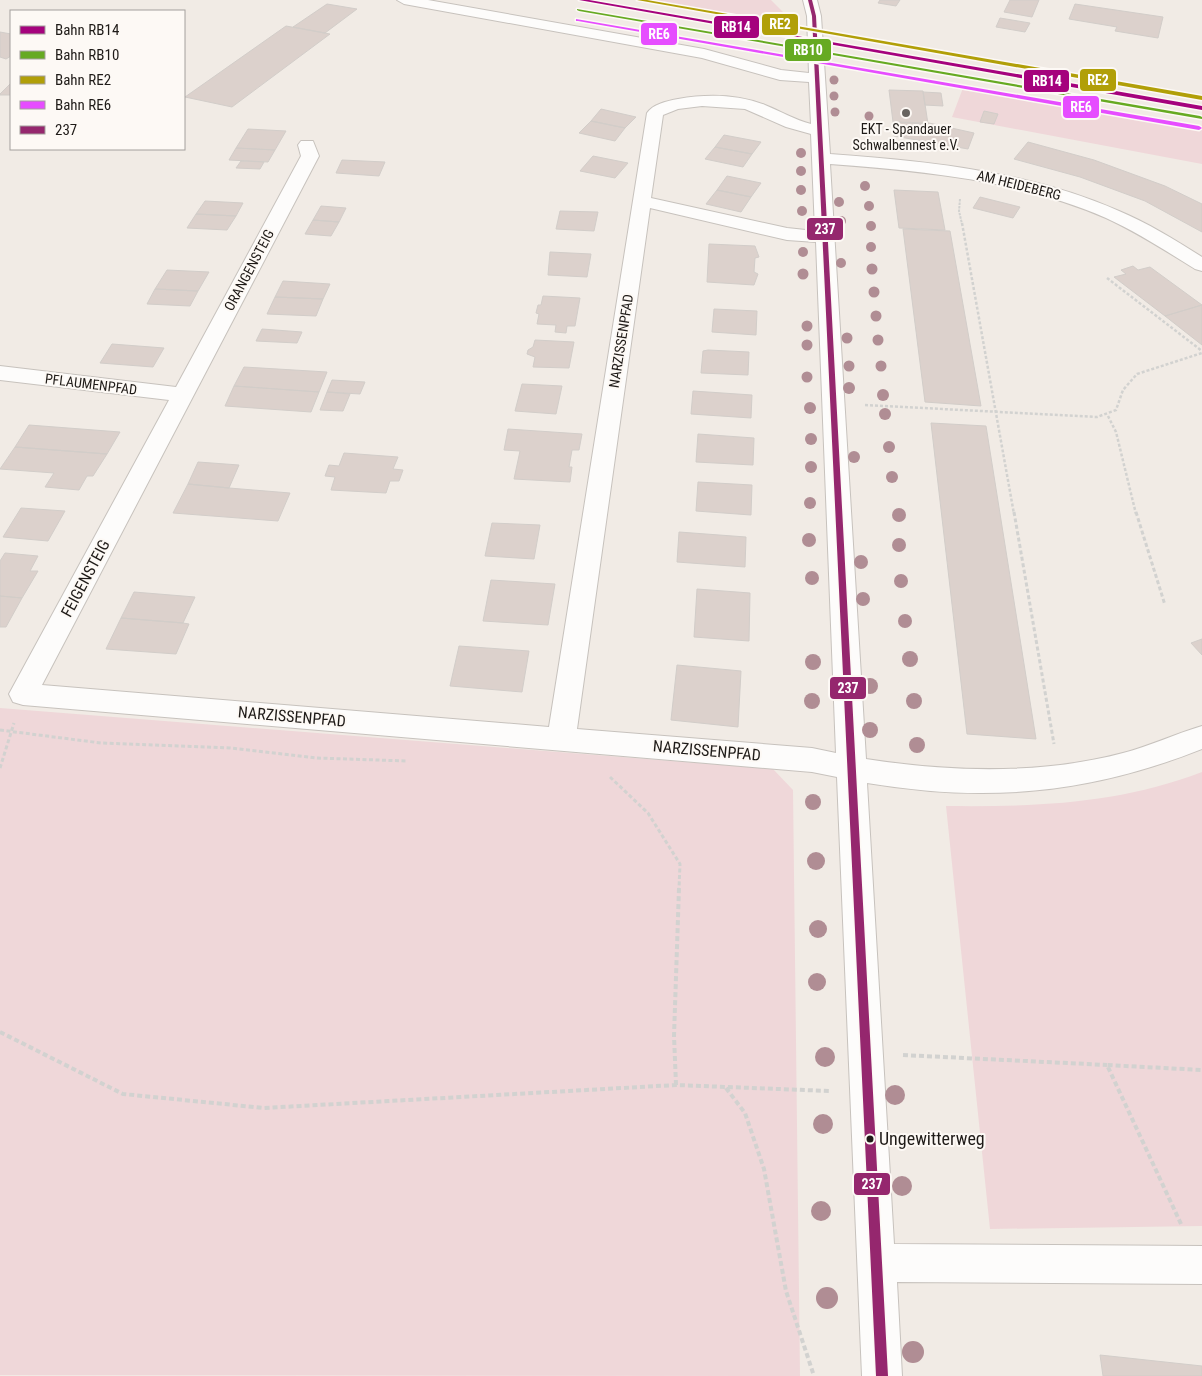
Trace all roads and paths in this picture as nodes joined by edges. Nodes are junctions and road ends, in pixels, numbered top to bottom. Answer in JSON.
{"nodes":[{"id":1,"x":404,"y":0,"type":"edge"},
{"id":2,"x":810,"y":0,"type":"edge"},
{"id":3,"x":817,"y":78,"type":"junction"},
{"id":4,"x":819,"y":130,"type":"junction"},
{"id":5,"x":307,"y":145,"type":"dead end"},
{"id":6,"x":820,"y":158,"type":"junction"},
{"id":7,"x":964,"y":171,"type":"junction"},
{"id":8,"x":642,"y":201,"type":"junction"},
{"id":9,"x":824,"y":237,"type":"junction"},
{"id":10,"x":1202,"y":265,"type":"edge"},
{"id":11,"x":1108,"y":278,"type":"dead end"},
{"id":12,"x":1202,"y":352,"type":"edge"},
{"id":13,"x":0,"y":373,"type":"edge"},
{"id":14,"x":183,"y":394,"type":"junction"},
{"id":15,"x":832,"y":403,"type":"junction"},
{"id":16,"x":997,"y":412,"type":"junction"},
{"id":17,"x":1108,"y":416,"type":"junction"},
{"id":18,"x":1165,"y":605,"type":"dead end"},
{"id":19,"x":23,"y":694,"type":"junction"},
{"id":20,"x":0,"y":730,"type":"edge"},
{"id":21,"x":11,"y":732,"type":"junction"},
{"id":22,"x":1202,"y":737,"type":"edge"},
{"id":23,"x":561,"y":739,"type":"junction"},
{"id":24,"x":411,"y":760,"type":"dead end"},
{"id":25,"x":0,"y":768,"type":"edge"},
{"id":26,"x":851,"y":769,"type":"junction"},
{"id":27,"x":605,"y":774,"type":"dead end"},
{"id":28,"x":1063,"y":776,"type":"junction"},
{"id":29,"x":0,"y":1032,"type":"edge"},
{"id":30,"x":866,"y":1053,"type":"junction"},
{"id":31,"x":1107,"y":1066,"type":"junction"},
{"id":32,"x":1202,"y":1070,"type":"edge"},
{"id":33,"x":676,"y":1085,"type":"junction"},
{"id":34,"x":726,"y":1087,"type":"junction"},
{"id":35,"x":868,"y":1093,"type":"junction"},
{"id":36,"x":876,"y":1264,"type":"junction"},
{"id":37,"x":1201,"y":1265,"type":"edge"},
{"id":38,"x":814,"y":1376,"type":"edge"},
{"id":39,"x":882,"y":1376,"type":"edge"}],
"edges":[{"from":1,"to":3,"type":"street"},
{"from":2,"to":3,"type":"street"},
{"from":3,"to":4,"type":"street"},
{"from":4,"to":6,"type":"street"},
{"from":4,"to":8,"type":"street","name":"NARZISSENPFAD"},
{"from":5,"to":14,"type":"street","name":"ORANGENSTEIG"},
{"from":6,"to":7,"type":"street","name":"AM HEIDEBERG"},
{"from":6,"to":9,"type":"street"},
{"from":7,"to":10,"type":"street","name":"AM HEIDEBERG"},
{"from":7,"to":16,"type":"path"},
{"from":8,"to":9,"type":"street"},
{"from":8,"to":23,"type":"street","name":"NARZISSENPFAD"},
{"from":9,"to":15,"type":"street"},
{"from":11,"to":12,"type":"path"},
{"from":12,"to":17,"type":"path"},
{"from":13,"to":14,"type":"street","name":"PFLAUMENPFAD"},
{"from":14,"to":19,"type":"street","name":"FEIGENSTEIG"},
{"from":15,"to":16,"type":"path"},
{"from":15,"to":26,"type":"street"},
{"from":16,"to":17,"type":"path"},
{"from":16,"to":28,"type":"path"},
{"from":17,"to":18,"type":"path"},
{"from":19,"to":21,"type":"path"},
{"from":19,"to":23,"type":"street","name":"NARZISSENPFAD"},
{"from":20,"to":21,"type":"path"},
{"from":21,"to":24,"type":"path"},
{"from":21,"to":25,"type":"path"},
{"from":22,"to":28,"type":"street"},
{"from":23,"to":26,"type":"street","name":"NARZISSENPFAD"},
{"from":26,"to":28,"type":"street"},
{"from":26,"to":30,"type":"street"},
{"from":27,"to":33,"type":"path"},
{"from":29,"to":33,"type":"path"},
{"from":30,"to":31,"type":"path"},
{"from":30,"to":35,"type":"street"},
{"from":31,"to":32,"type":"path"},
{"from":31,"to":37,"type":"path"},
{"from":33,"to":34,"type":"path"},
{"from":34,"to":35,"type":"path"},
{"from":34,"to":38,"type":"path"},
{"from":35,"to":36,"type":"street"},
{"from":36,"to":37,"type":"street"},
{"from":36,"to":39,"type":"street"}]}
